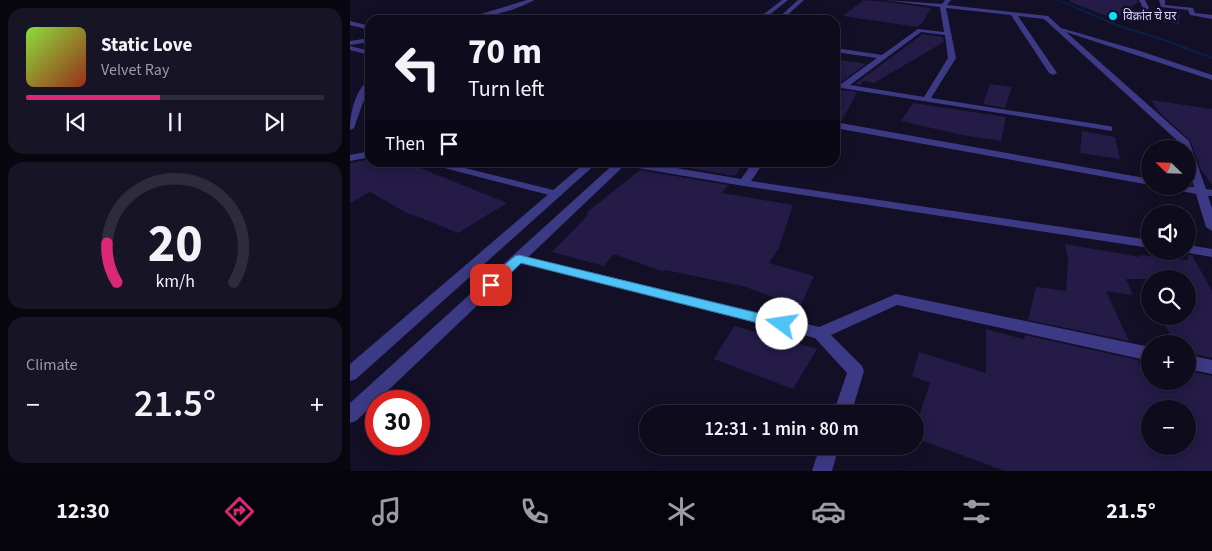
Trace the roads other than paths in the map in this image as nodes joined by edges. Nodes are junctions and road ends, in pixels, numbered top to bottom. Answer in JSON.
{"nodes":[{"id":1,"x":532,"y":0,"type":"edge"},
{"id":2,"x":784,"y":0,"type":"edge"},
{"id":3,"x":801,"y":0,"type":"edge"},
{"id":4,"x":887,"y":0,"type":"edge"},
{"id":5,"x":1142,"y":0,"type":"edge"},
{"id":6,"x":1162,"y":0,"type":"edge"},
{"id":7,"x":945,"y":3,"type":"edge"},
{"id":8,"x":1013,"y":13,"type":"junction"},
{"id":9,"x":484,"y":15,"type":"edge"},
{"id":10,"x":765,"y":15,"type":"edge"},
{"id":11,"x":784,"y":15,"type":"edge"},
{"id":12,"x":1212,"y":17,"type":"edge"},
{"id":13,"x":1139,"y":20,"type":"dead end"},
{"id":14,"x":350,"y":23,"type":"edge"},
{"id":15,"x":365,"y":27,"type":"edge"},
{"id":16,"x":1059,"y":28,"type":"junction"},
{"id":17,"x":948,"y":34,"type":"junction"},
{"id":18,"x":365,"y":41,"type":"edge"},
{"id":19,"x":350,"y":43,"type":"edge"},
{"id":20,"x":350,"y":48,"type":"edge"},
{"id":21,"x":365,"y":49,"type":"edge"},
{"id":22,"x":362,"y":51,"type":"junction"},
{"id":23,"x":840,"y":51,"type":"edge"},
{"id":24,"x":365,"y":52,"type":"edge"},
{"id":25,"x":883,"y":57,"type":"junction"},
{"id":26,"x":1053,"y":73,"type":"dead end"},
{"id":27,"x":1212,"y":78,"type":"edge"},
{"id":28,"x":840,"y":85,"type":"edge"},
{"id":29,"x":840,"y":86,"type":"edge"},
{"id":30,"x":365,"y":88,"type":"edge"},
{"id":31,"x":926,"y":100,"type":"junction"},
{"id":32,"x":840,"y":126,"type":"edge"},
{"id":33,"x":350,"y":128,"type":"edge"},
{"id":34,"x":1109,"y":129,"type":"dead end"},
{"id":35,"x":365,"y":155,"type":"edge"},
{"id":36,"x":350,"y":158,"type":"edge"},
{"id":37,"x":446,"y":167,"type":"edge"},
{"id":38,"x":587,"y":167,"type":"edge"},
{"id":39,"x":618,"y":167,"type":"edge"},
{"id":40,"x":646,"y":167,"type":"edge"},
{"id":41,"x":755,"y":167,"type":"edge"},
{"id":42,"x":1141,"y":180,"type":"edge"},
{"id":43,"x":744,"y":183,"type":"junction"},
{"id":44,"x":1206,"y":192,"type":"edge"},
{"id":45,"x":557,"y":194,"type":"junction"},
{"id":46,"x":1212,"y":227,"type":"edge"},
{"id":47,"x":1141,"y":243,"type":"edge"},
{"id":48,"x":1196,"y":250,"type":"edge"},
{"id":49,"x":1212,"y":253,"type":"edge"},
{"id":50,"x":519,"y":258,"type":"junction"},
{"id":51,"x":820,"y":333,"type":"junction"},
{"id":52,"x":1141,"y":352,"type":"edge"},
{"id":53,"x":1196,"y":364,"type":"edge"},
{"id":54,"x":1212,"y":367,"type":"edge"},
{"id":55,"x":350,"y":374,"type":"edge"},
{"id":56,"x":845,"y":405,"type":"edge"},
{"id":57,"x":350,"y":415,"type":"edge"},
{"id":58,"x":827,"y":455,"type":"edge"},
{"id":59,"x":822,"y":471,"type":"edge"}],
"edges":[{"from":1,"to":9,"type":"lane"},
{"from":2,"to":10,"type":"street"},
{"from":3,"to":11,"type":"street"},
{"from":4,"to":7,"type":"street"},
{"from":5,"to":13,"type":"street"},
{"from":6,"to":12,"type":"street"},
{"from":7,"to":8,"type":"street"},
{"from":7,"to":17,"type":"street"},
{"from":8,"to":16,"type":"street"},
{"from":8,"to":26,"type":"street"},
{"from":14,"to":15,"type":"lane"},
{"from":16,"to":27,"type":"street"},
{"from":16,"to":44,"type":"street"},
{"from":17,"to":25,"type":"street"},
{"from":17,"to":31,"type":"street"},
{"from":18,"to":19,"type":"lane"},
{"from":20,"to":22,"type":"lane"},
{"from":21,"to":22,"type":"lane"},
{"from":22,"to":24,"type":"lane"},
{"from":23,"to":25,"type":"street"},
{"from":25,"to":28,"type":"street"},
{"from":29,"to":31,"type":"street"},
{"from":30,"to":33,"type":"lane"},
{"from":31,"to":34,"type":"street"},
{"from":32,"to":42,"type":"street"},
{"from":35,"to":36,"type":"street"},
{"from":37,"to":45,"type":"street"},
{"from":38,"to":45,"type":"street"},
{"from":39,"to":50,"type":"street"},
{"from":40,"to":43,"type":"street"},
{"from":41,"to":43,"type":"street"},
{"from":43,"to":47,"type":"street"},
{"from":44,"to":46,"type":"street"},
{"from":45,"to":55,"type":"street"},
{"from":48,"to":49,"type":"street"},
{"from":50,"to":51,"type":"street"},
{"from":50,"to":57,"type":"street"},
{"from":51,"to":52,"type":"street"},
{"from":51,"to":56,"type":"street"},
{"from":53,"to":54,"type":"street"},
{"from":58,"to":59,"type":"street"}]}
